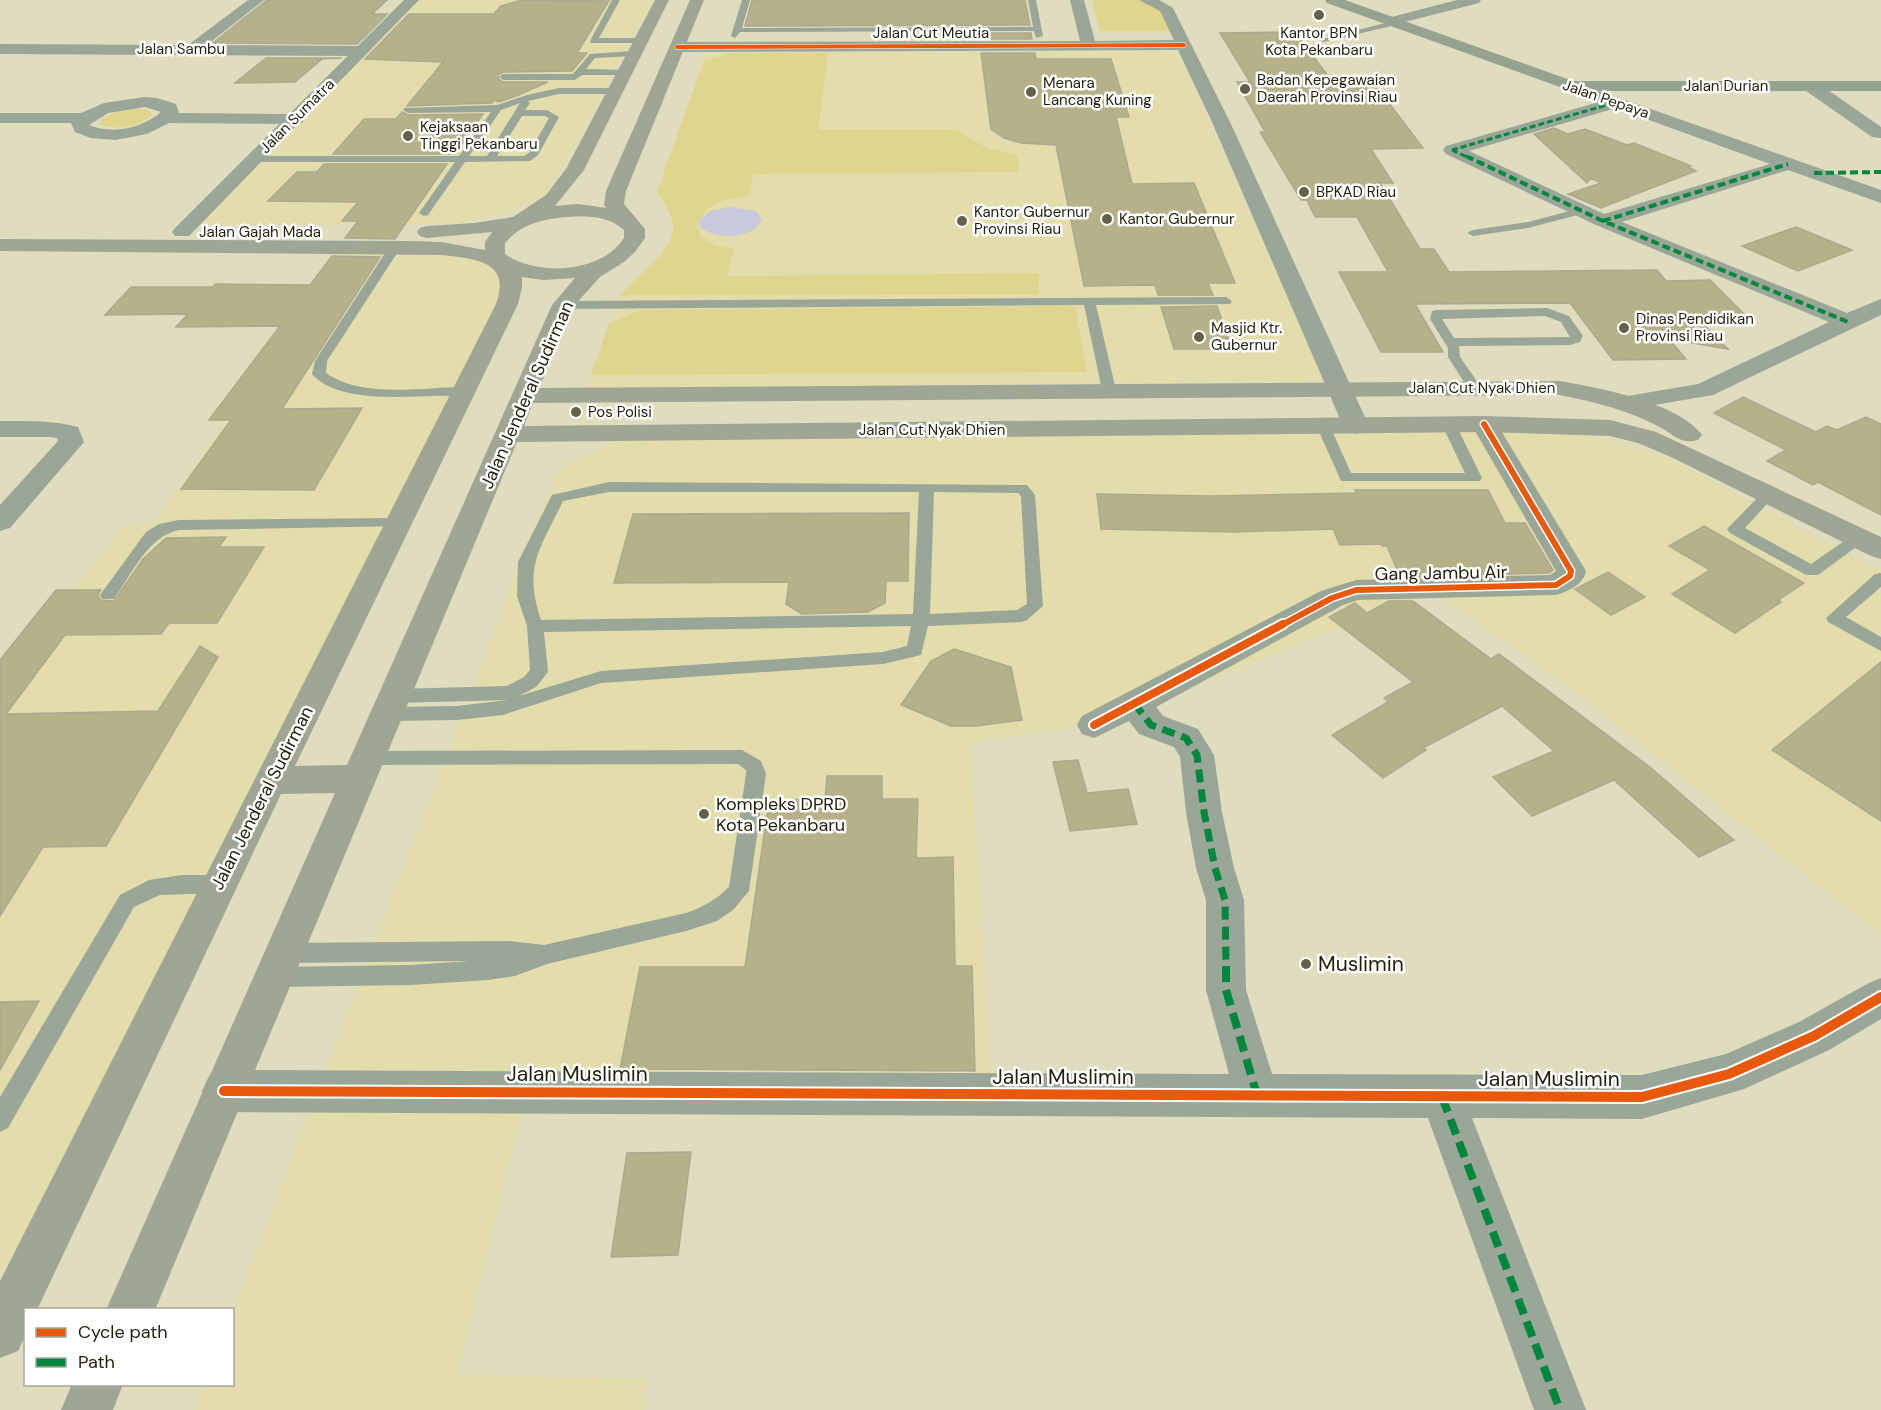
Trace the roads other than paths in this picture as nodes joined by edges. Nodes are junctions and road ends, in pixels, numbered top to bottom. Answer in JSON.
{"nodes":[{"id":1,"x":256,"y":0,"type":"edge"},
{"id":2,"x":412,"y":0,"type":"edge"},
{"id":3,"x":616,"y":0,"type":"edge"},
{"id":4,"x":662,"y":0,"type":"edge"},
{"id":5,"x":697,"y":0,"type":"edge"},
{"id":6,"x":746,"y":0,"type":"edge"},
{"id":7,"x":1032,"y":0,"type":"edge"},
{"id":8,"x":1077,"y":0,"type":"edge"},
{"id":9,"x":1146,"y":0,"type":"edge"},
{"id":10,"x":1332,"y":0,"type":"edge"},
{"id":11,"x":1474,"y":0,"type":"edge"},
{"id":12,"x":1391,"y":22,"type":"junction"},
{"id":13,"x":1038,"y":32,"type":"junction"},
{"id":14,"x":736,"y":33,"type":"junction"},
{"id":15,"x":1182,"y":40,"type":"junction"},
{"id":16,"x":1323,"y":40,"type":"dead end"},
{"id":17,"x":1088,"y":41,"type":"junction"},
{"id":18,"x":680,"y":42,"type":"junction"},
{"id":19,"x":637,"y":48,"type":"junction"},
{"id":20,"x":0,"y":49,"type":"edge"},
{"id":21,"x":194,"y":49,"type":"junction"},
{"id":22,"x":362,"y":51,"type":"junction"},
{"id":23,"x":579,"y":72,"type":"junction"},
{"id":24,"x":624,"y":72,"type":"junction"},
{"id":25,"x":503,"y":77,"type":"dead end"},
{"id":26,"x":1571,"y":86,"type":"junction"},
{"id":27,"x":1881,"y":86,"type":"edge"},
{"id":28,"x":1812,"y":87,"type":"junction"},
{"id":29,"x":612,"y":94,"type":"junction"},
{"id":30,"x":534,"y":96,"type":"junction"},
{"id":31,"x":1617,"y":102,"type":"junction"},
{"id":32,"x":498,"y":108,"type":"junction"},
{"id":33,"x":408,"y":110,"type":"dead end"},
{"id":34,"x":519,"y":113,"type":"junction"},
{"id":35,"x":0,"y":118,"type":"edge"},
{"id":36,"x":85,"y":118,"type":"junction"},
{"id":37,"x":166,"y":118,"type":"junction"},
{"id":38,"x":296,"y":119,"type":"junction"},
{"id":39,"x":1878,"y":133,"type":"dead end"},
{"id":40,"x":255,"y":159,"type":"junction"},
{"id":41,"x":461,"y":160,"type":"junction"},
{"id":42,"x":490,"y":160,"type":"junction"},
{"id":43,"x":1788,"y":164,"type":"junction"},
{"id":44,"x":1881,"y":172,"type":"edge"},
{"id":45,"x":1814,"y":173,"type":"junction"},
{"id":46,"x":1881,"y":197,"type":"edge"},
{"id":47,"x":1581,"y":211,"type":"junction"},
{"id":48,"x":424,"y":213,"type":"dead end"},
{"id":49,"x":626,"y":220,"type":"junction"},
{"id":50,"x":1603,"y":221,"type":"junction"},
{"id":51,"x":519,"y":222,"type":"junction"},
{"id":52,"x":0,"y":232,"type":"edge"},
{"id":53,"x":182,"y":232,"type":"junction"},
{"id":54,"x":1473,"y":233,"type":"dead end"},
{"id":55,"x":69,"y":239,"type":"junction"},
{"id":56,"x":0,"y":245,"type":"edge"},
{"id":57,"x":395,"y":247,"type":"junction"},
{"id":58,"x":616,"y":258,"type":"junction"},
{"id":59,"x":502,"y":263,"type":"junction"},
{"id":60,"x":1089,"y":301,"type":"junction"},
{"id":61,"x":1226,"y":301,"type":"dead end"},
{"id":62,"x":563,"y":305,"type":"junction"},
{"id":63,"x":1881,"y":306,"type":"edge"},
{"id":64,"x":1848,"y":322,"type":"junction"},
{"id":65,"x":1450,"y":342,"type":"junction"},
{"id":66,"x":1473,"y":387,"type":"junction"},
{"id":67,"x":1338,"y":388,"type":"junction"},
{"id":68,"x":1109,"y":390,"type":"junction"},
{"id":69,"x":465,"y":391,"type":"junction"},
{"id":70,"x":524,"y":396,"type":"junction"},
{"id":71,"x":605,"y":396,"type":"junction"},
{"id":72,"x":1625,"y":403,"type":"junction"},
{"id":73,"x":1485,"y":424,"type":"junction"},
{"id":74,"x":1449,"y":425,"type":"junction"},
{"id":75,"x":1356,"y":426,"type":"junction"},
{"id":76,"x":1324,"y":427,"type":"junction"},
{"id":77,"x":0,"y":429,"type":"edge"},
{"id":78,"x":592,"y":433,"type":"junction"},
{"id":79,"x":508,"y":434,"type":"junction"},
{"id":80,"x":927,"y":487,"type":"junction"},
{"id":81,"x":1764,"y":491,"type":"junction"},
{"id":82,"x":0,"y":522,"type":"edge"},
{"id":83,"x":399,"y":524,"type":"junction"},
{"id":84,"x":1870,"y":544,"type":"edge"},
{"id":85,"x":1881,"y":578,"type":"edge"},
{"id":86,"x":108,"y":595,"type":"dead end"},
{"id":87,"x":921,"y":620,"type":"junction"},
{"id":88,"x":535,"y":626,"type":"junction"},
{"id":89,"x":1881,"y":645,"type":"edge"},
{"id":90,"x":1134,"y":703,"type":"junction"},
{"id":91,"x":392,"y":705,"type":"junction"},
{"id":92,"x":1094,"y":725,"type":"dead end"},
{"id":93,"x":364,"y":769,"type":"junction"},
{"id":94,"x":271,"y":780,"type":"junction"},
{"id":95,"x":219,"y":884,"type":"junction"},
{"id":96,"x":278,"y":965,"type":"junction"},
{"id":97,"x":1881,"y":997,"type":"edge"},
{"id":98,"x":224,"y":1090,"type":"junction"},
{"id":99,"x":1257,"y":1095,"type":"junction"},
{"id":100,"x":1442,"y":1097,"type":"junction"},
{"id":101,"x":0,"y":1120,"type":"edge"},
{"id":102,"x":131,"y":1308,"type":"edge"},
{"id":103,"x":0,"y":1333,"type":"edge"},
{"id":104,"x":97,"y":1386,"type":"edge"},
{"id":105,"x":87,"y":1410,"type":"edge"},
{"id":106,"x":1560,"y":1410,"type":"edge"}],
"edges":[{"from":1,"to":21,"type":"street"},
{"from":2,"to":22,"type":"street","name":"Jalan Sumatra"},
{"from":3,"to":19,"type":"lane"},
{"from":4,"to":19,"type":"main road"},
{"from":5,"to":18,"type":"main road"},
{"from":6,"to":14,"type":"lane"},
{"from":7,"to":13,"type":"lane"},
{"from":8,"to":17,"type":"street"},
{"from":9,"to":15,"type":"street"},
{"from":10,"to":12,"type":"main road","name":"Jalan Pepaya"},
{"from":11,"to":12,"type":"street"},
{"from":12,"to":16,"type":"lane"},
{"from":12,"to":26,"type":"main road","name":"Jalan Pepaya"},
{"from":13,"to":14,"type":"street","name":"Jalan Cut Meutia"},
{"from":13,"to":17,"type":"street","name":"Jalan Cut Meutia"},
{"from":14,"to":18,"type":"street","name":"Jalan Cut Meutia"},
{"from":15,"to":17,"type":"street","name":"Jalan Cut Meutia"},
{"from":15,"to":67,"type":"street"},
{"from":17,"to":18,"type":"street","name":"Jalan Cut Meutia"},
{"from":18,"to":49,"type":"main road"},
{"from":19,"to":23,"type":"lane"},
{"from":19,"to":24,"type":"main road"},
{"from":20,"to":21,"type":"street","name":"Jalan Sambu"},
{"from":21,"to":22,"type":"street","name":"Jalan Sambu"},
{"from":22,"to":38,"type":"street","name":"Jalan Sumatra"},
{"from":23,"to":24,"type":"lane"},
{"from":23,"to":25,"type":"lane"},
{"from":24,"to":29,"type":"main road"},
{"from":26,"to":28,"type":"main road","name":"Jalan Durian"},
{"from":26,"to":31,"type":"street","name":"Jalan Pepaya"},
{"from":27,"to":28,"type":"main road","name":"Jalan Durian"},
{"from":28,"to":39,"type":"street"},
{"from":29,"to":30,"type":"lane"},
{"from":29,"to":51,"type":"main road"},
{"from":30,"to":32,"type":"lane"},
{"from":30,"to":34,"type":"lane"},
{"from":31,"to":43,"type":"street","name":"Jalan Pepaya"},
{"from":31,"to":47,"type":"street"},
{"from":32,"to":33,"type":"lane"},
{"from":32,"to":41,"type":"lane"},
{"from":34,"to":42,"type":"lane"},
{"from":34,"to":42,"type":"lane"},
{"from":35,"to":36,"type":"street"},
{"from":36,"to":37,"type":"street"},
{"from":36,"to":37,"type":"street"},
{"from":37,"to":38,"type":"street"},
{"from":38,"to":40,"type":"street","name":"Jalan Sumatra"},
{"from":40,"to":41,"type":"lane"},
{"from":40,"to":53,"type":"street","name":"Jalan Sumatra"},
{"from":41,"to":42,"type":"lane"},
{"from":41,"to":48,"type":"lane"},
{"from":43,"to":45,"type":"street","name":"Jalan Pepaya"},
{"from":43,"to":50,"type":"street"},
{"from":44,"to":45,"type":"street"},
{"from":45,"to":46,"type":"street","name":"Jalan Pepaya"},
{"from":47,"to":50,"type":"street"},
{"from":47,"to":54,"type":"lane"},
{"from":49,"to":51,"type":"main road","name":"Jalan Gajah Mada"},
{"from":49,"to":58,"type":"main road"},
{"from":50,"to":64,"type":"street"},
{"from":51,"to":53,"type":"main road","name":"Jalan Gajah Mada"},
{"from":51,"to":59,"type":"main road","name":"Jalan Jenderal Sudirman"},
{"from":52,"to":55,"type":"main road","name":"Jalan Gajah Mada"},
{"from":53,"to":55,"type":"main road","name":"Jalan Gajah Mada"},
{"from":55,"to":56,"type":"main road","name":"Jalan Gajah Mada"},
{"from":55,"to":57,"type":"main road","name":"Jalan Gajah Mada"},
{"from":57,"to":59,"type":"main road","name":"Jalan Gajah Mada"},
{"from":57,"to":69,"type":"lane"},
{"from":58,"to":59,"type":"main road","name":"Jalan Gajah Mada"},
{"from":58,"to":62,"type":"main road","name":"Jalan Jenderal Sudirman"},
{"from":59,"to":69,"type":"main road","name":"Jalan Jenderal Sudirman"},
{"from":60,"to":61,"type":"lane"},
{"from":60,"to":62,"type":"lane"},
{"from":60,"to":68,"type":"lane"},
{"from":62,"to":70,"type":"main road","name":"Jalan Jenderal Sudirman"},
{"from":63,"to":64,"type":"street"},
{"from":64,"to":72,"type":"street"},
{"from":65,"to":65,"type":"lane"},
{"from":65,"to":66,"type":"lane"},
{"from":66,"to":67,"type":"main road","name":"Jalan Cut Nyak Dhien"},
{"from":66,"to":72,"type":"main road","name":"Jalan Cut Nyak Dhien"},
{"from":67,"to":68,"type":"main road","name":"Jalan Cut Nyak Dhien"},
{"from":67,"to":75,"type":"street"},
{"from":68,"to":71,"type":"main road","name":"Jalan Cut Nyak Dhien"},
{"from":69,"to":83,"type":"main road","name":"Jalan Jenderal Sudirman"},
{"from":70,"to":71,"type":"main road","name":"Jalan Cut Nyak Dhien"},
{"from":70,"to":79,"type":"main road","name":"Jalan Jenderal Sudirman"},
{"from":71,"to":78,"type":"main road"},
{"from":72,"to":81,"type":"main road","name":"Jalan Cut Nyak Dhien"},
{"from":73,"to":74,"type":"main road","name":"Jalan Cut Nyak Dhien"},
{"from":73,"to":81,"type":"main road","name":"Jalan Cut Nyak Dhien"},
{"from":73,"to":90,"type":"street","name":"Gang Jambu Air"},
{"from":74,"to":75,"type":"main road","name":"Jalan Cut Nyak Dhien"},
{"from":74,"to":76,"type":"lane"},
{"from":75,"to":76,"type":"main road","name":"Jalan Cut Nyak Dhien"},
{"from":76,"to":78,"type":"main road","name":"Jalan Cut Nyak Dhien"},
{"from":77,"to":82,"type":"street"},
{"from":78,"to":79,"type":"main road","name":"Jalan Cut Nyak Dhien"},
{"from":79,"to":91,"type":"main road","name":"Jalan Jenderal Sudirman"},
{"from":80,"to":87,"type":"lane"},
{"from":80,"to":87,"type":"lane"},
{"from":80,"to":88,"type":"lane"},
{"from":81,"to":84,"type":"main road"},
{"from":81,"to":84,"type":"lane"},
{"from":83,"to":86,"type":"lane"},
{"from":83,"to":94,"type":"main road","name":"Jalan Jenderal Sudirman"},
{"from":85,"to":89,"type":"lane"},
{"from":87,"to":88,"type":"lane"},
{"from":87,"to":91,"type":"lane"},
{"from":88,"to":91,"type":"lane"},
{"from":90,"to":92,"type":"street","name":"Gang Jambu Air"},
{"from":90,"to":99,"type":"street"},
{"from":91,"to":93,"type":"main road","name":"Jalan Jenderal Sudirman"},
{"from":93,"to":94,"type":"main road"},
{"from":93,"to":96,"type":"main road","name":"Jalan Jenderal Sudirman"},
{"from":93,"to":96,"type":"lane"},
{"from":94,"to":95,"type":"main road","name":"Jalan Jenderal Sudirman"},
{"from":95,"to":101,"type":"lane"},
{"from":95,"to":103,"type":"main road","name":"Jalan Jenderal Sudirman"},
{"from":96,"to":98,"type":"main road","name":"Jalan Jenderal Sudirman"},
{"from":97,"to":100,"type":"street","name":"Jalan Muslimin"},
{"from":98,"to":99,"type":"street","name":"Jalan Muslimin"},
{"from":98,"to":102,"type":"main road","name":"Jalan Jenderal Sudirman"},
{"from":99,"to":100,"type":"street","name":"Jalan Muslimin"},
{"from":100,"to":106,"type":"street"},
{"from":104,"to":105,"type":"main road"}]}
